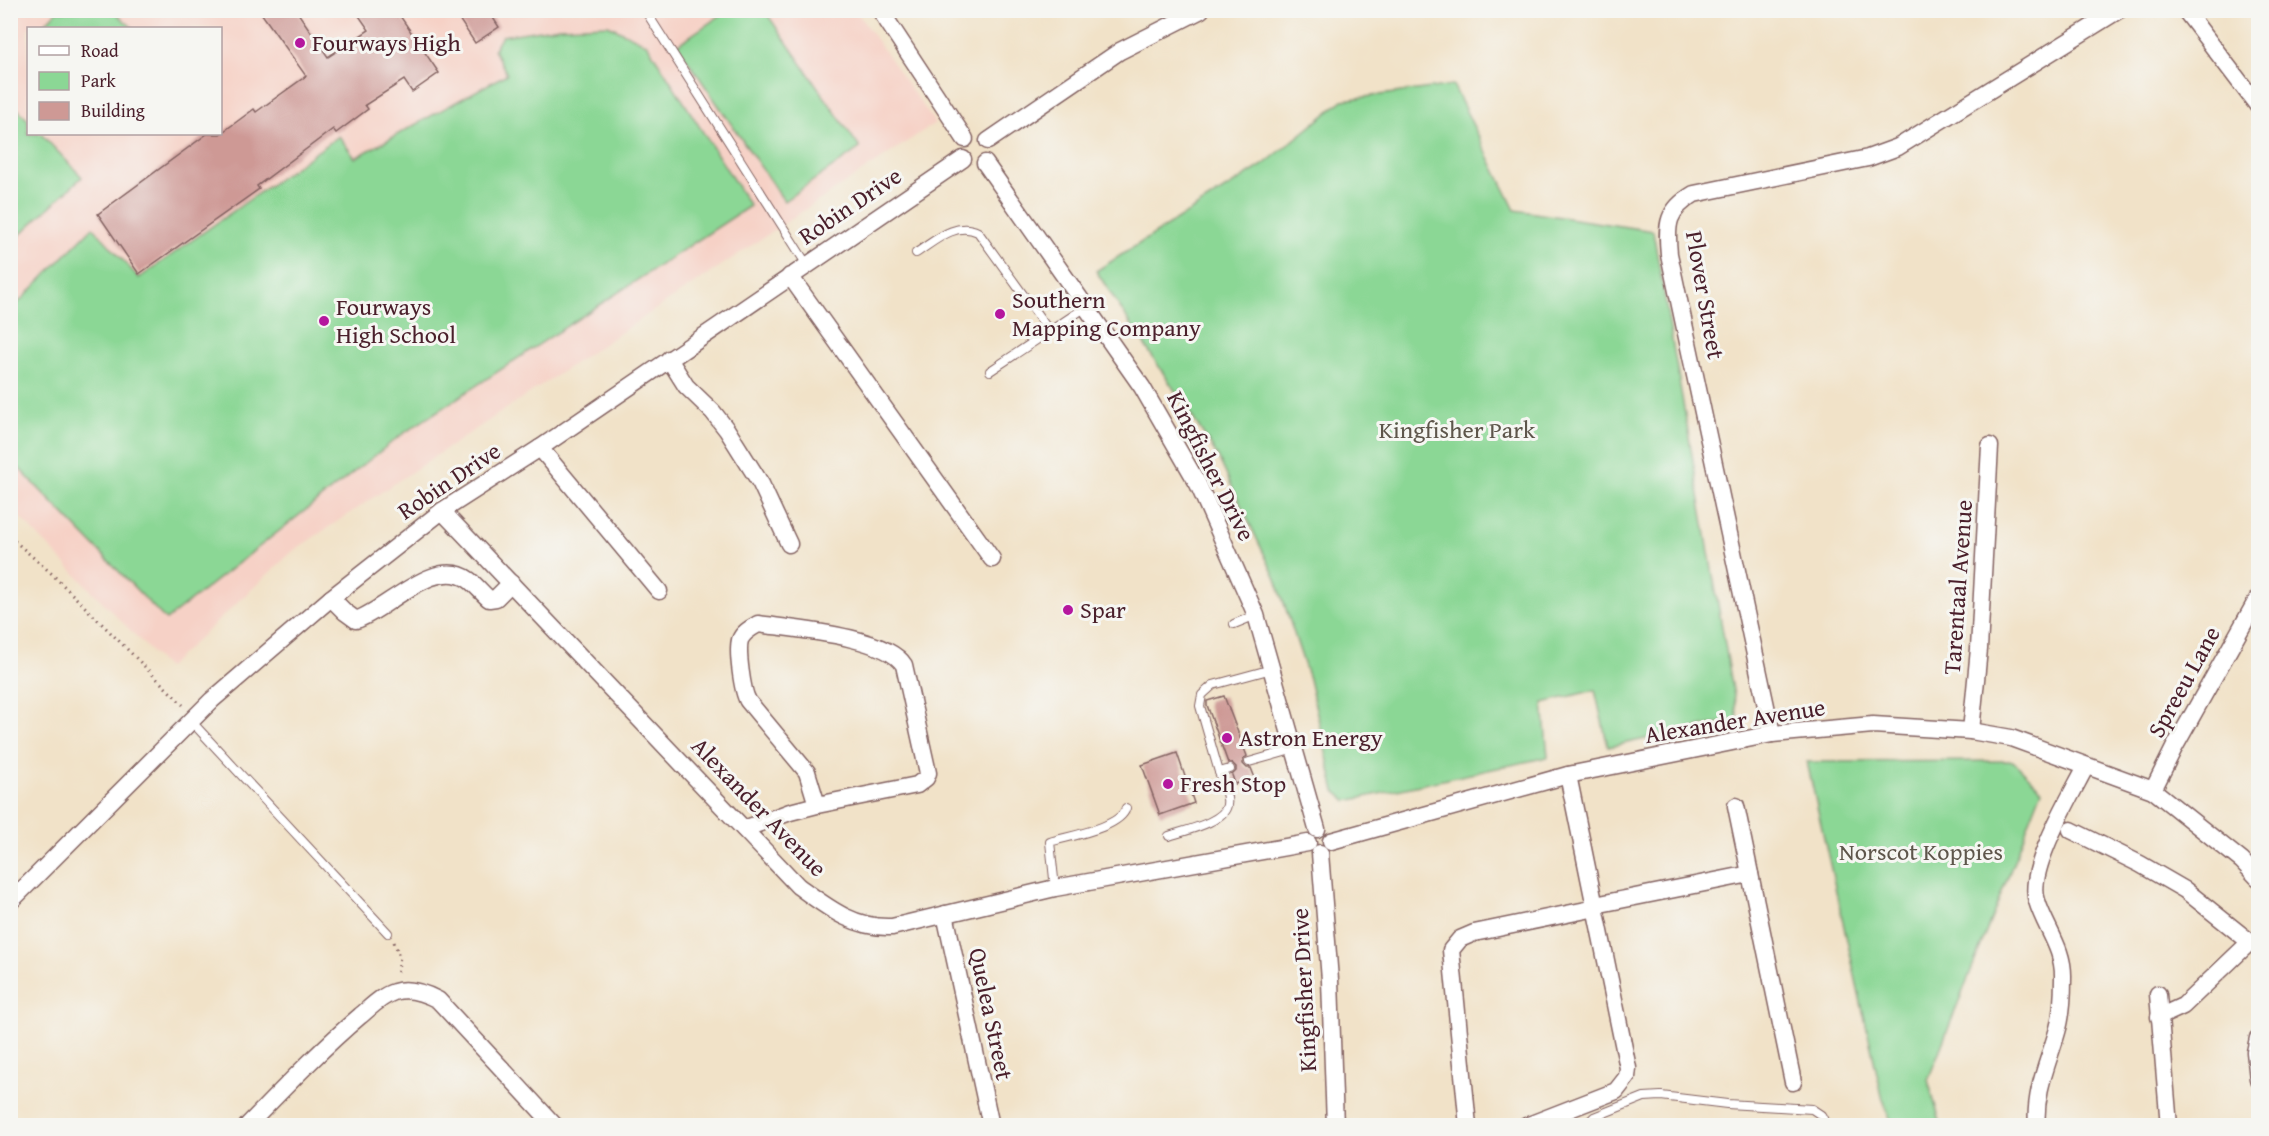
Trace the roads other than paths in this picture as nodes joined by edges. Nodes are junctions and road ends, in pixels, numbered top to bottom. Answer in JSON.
{"nodes":[{"id":1,"x":645,"y":10,"type":"edge"},
{"id":2,"x":880,"y":10,"type":"edge"},
{"id":3,"x":1201,"y":10,"type":"edge"},
{"id":4,"x":2119,"y":10,"type":"edge"},
{"id":5,"x":2185,"y":10,"type":"edge"},
{"id":6,"x":2259,"y":106,"type":"edge"},
{"id":7,"x":966,"y":139,"type":"junction"},
{"id":8,"x":988,"y":141,"type":"junction"},
{"id":9,"x":963,"y":159,"type":"junction"},
{"id":10,"x":985,"y":163,"type":"junction"},
{"id":11,"x":916,"y":253,"type":"dead end"},
{"id":12,"x":807,"y":265,"type":"junction"},
{"id":13,"x":790,"y":276,"type":"junction"},
{"id":14,"x":1086,"y":307,"type":"junction"},
{"id":15,"x":1050,"y":332,"type":"junction"},
{"id":16,"x":669,"y":359,"type":"junction"},
{"id":17,"x":990,"y":371,"type":"dead end"},
{"id":18,"x":1990,"y":446,"type":"dead end"},
{"id":19,"x":540,"y":448,"type":"junction"},
{"id":20,"x":442,"y":511,"type":"junction"},
{"id":21,"x":789,"y":544,"type":"dead end"},
{"id":22,"x":992,"y":559,"type":"dead end"},
{"id":23,"x":511,"y":583,"type":"junction"},
{"id":24,"x":659,"y":591,"type":"dead end"},
{"id":25,"x":332,"y":598,"type":"junction"},
{"id":26,"x":2259,"y":598,"type":"edge"},
{"id":27,"x":1256,"y":615,"type":"junction"},
{"id":28,"x":1234,"y":624,"type":"dead end"},
{"id":29,"x":1272,"y":669,"type":"junction"},
{"id":30,"x":193,"y":719,"type":"junction"},
{"id":31,"x":1971,"y":731,"type":"junction"},
{"id":32,"x":1772,"y":734,"type":"junction"},
{"id":33,"x":1295,"y":749,"type":"junction"},
{"id":34,"x":1249,"y":762,"type":"dead end"},
{"id":35,"x":2086,"y":765,"type":"junction"},
{"id":36,"x":1230,"y":769,"type":"dead end"},
{"id":37,"x":1220,"y":772,"type":"junction"},
{"id":38,"x":1568,"y":775,"type":"junction"},
{"id":39,"x":2153,"y":790,"type":"junction"},
{"id":40,"x":818,"y":805,"type":"junction"},
{"id":41,"x":1736,"y":806,"type":"dead end"},
{"id":42,"x":1126,"y":808,"type":"dead end"},
{"id":43,"x":744,"y":829,"type":"junction"},
{"id":44,"x":2071,"y":830,"type":"dead end"},
{"id":45,"x":1169,"y":836,"type":"dead end"},
{"id":46,"x":1319,"y":842,"type":"junction"},
{"id":47,"x":1750,"y":874,"type":"junction"},
{"id":48,"x":2259,"y":878,"type":"edge"},
{"id":49,"x":1055,"y":888,"type":"junction"},
{"id":50,"x":10,"y":902,"type":"edge"},
{"id":51,"x":1596,"y":907,"type":"junction"},
{"id":52,"x":945,"y":914,"type":"junction"},
{"id":53,"x":388,"y":933,"type":"road end"},
{"id":54,"x":2254,"y":938,"type":"edge"},
{"id":55,"x":2158,"y":994,"type":"dead end"},
{"id":56,"x":2159,"y":1017,"type":"junction"},
{"id":57,"x":2259,"y":1038,"type":"edge"},
{"id":58,"x":2259,"y":1079,"type":"edge"},
{"id":59,"x":1793,"y":1082,"type":"dead end"},
{"id":60,"x":247,"y":1125,"type":"edge"},
{"id":61,"x":555,"y":1125,"type":"edge"},
{"id":62,"x":991,"y":1125,"type":"edge"},
{"id":63,"x":1335,"y":1125,"type":"edge"},
{"id":64,"x":1468,"y":1125,"type":"edge"},
{"id":65,"x":1526,"y":1125,"type":"edge"},
{"id":66,"x":1585,"y":1125,"type":"edge"},
{"id":67,"x":1827,"y":1125,"type":"edge"},
{"id":68,"x":2037,"y":1125,"type":"edge"},
{"id":69,"x":2169,"y":1125,"type":"edge"}],
"edges":[{"from":1,"to":12,"type":"lane"},
{"from":2,"to":7,"type":"street"},
{"from":3,"to":8,"type":"street"},
{"from":4,"to":32,"type":"street","name":"Plover Street"},
{"from":5,"to":6,"type":"street"},
{"from":7,"to":8,"type":"street"},
{"from":7,"to":9,"type":"street"},
{"from":8,"to":10,"type":"street"},
{"from":9,"to":10,"type":"street"},
{"from":9,"to":12,"type":"street","name":"Robin Drive"},
{"from":10,"to":14,"type":"street","name":"Kingfisher Drive"},
{"from":11,"to":15,"type":"lane"},
{"from":12,"to":13,"type":"street","name":"Robin Drive"},
{"from":13,"to":16,"type":"street","name":"Robin Drive"},
{"from":13,"to":22,"type":"street"},
{"from":14,"to":15,"type":"lane"},
{"from":14,"to":27,"type":"street","name":"Kingfisher Drive"},
{"from":15,"to":17,"type":"lane"},
{"from":16,"to":19,"type":"street","name":"Robin Drive"},
{"from":16,"to":21,"type":"street"},
{"from":18,"to":31,"type":"street","name":"Tarentaal Avenue"},
{"from":19,"to":20,"type":"street","name":"Robin Drive"},
{"from":19,"to":24,"type":"street"},
{"from":20,"to":23,"type":"street","name":"Alexander Avenue"},
{"from":20,"to":25,"type":"street","name":"Robin Drive"},
{"from":23,"to":25,"type":"street"},
{"from":23,"to":43,"type":"street","name":"Alexander Avenue"},
{"from":25,"to":30,"type":"street","name":"Robin Drive"},
{"from":26,"to":39,"type":"street","name":"Spreeu Lane"},
{"from":27,"to":28,"type":"lane"},
{"from":27,"to":29,"type":"street","name":"Kingfisher Drive"},
{"from":29,"to":33,"type":"street","name":"Kingfisher Drive"},
{"from":29,"to":37,"type":"lane"},
{"from":30,"to":50,"type":"street","name":"Robin Drive"},
{"from":30,"to":53,"type":"lane"},
{"from":31,"to":32,"type":"street","name":"Alexander Avenue"},
{"from":31,"to":35,"type":"street","name":"Alexander Avenue"},
{"from":32,"to":38,"type":"street","name":"Alexander Avenue"},
{"from":33,"to":34,"type":"lane"},
{"from":33,"to":46,"type":"street","name":"Kingfisher Drive"},
{"from":35,"to":39,"type":"street","name":"Alexander Avenue"},
{"from":35,"to":68,"type":"street"},
{"from":36,"to":37,"type":"lane"},
{"from":37,"to":45,"type":"lane"},
{"from":38,"to":46,"type":"street","name":"Alexander Avenue"},
{"from":38,"to":51,"type":"street"},
{"from":39,"to":48,"type":"street","name":"Alexander Avenue"},
{"from":40,"to":40,"type":"street"},
{"from":40,"to":43,"type":"street"},
{"from":41,"to":47,"type":"street"},
{"from":42,"to":49,"type":"lane"},
{"from":43,"to":52,"type":"street","name":"Alexander Avenue"},
{"from":44,"to":54,"type":"street"},
{"from":46,"to":49,"type":"street","name":"Alexander Avenue"},
{"from":46,"to":63,"type":"street","name":"Kingfisher Drive"},
{"from":47,"to":51,"type":"street"},
{"from":47,"to":59,"type":"street"},
{"from":49,"to":52,"type":"street","name":"Alexander Avenue"},
{"from":51,"to":64,"type":"street"},
{"from":51,"to":65,"type":"street"},
{"from":52,"to":62,"type":"street","name":"Quelea Street"},
{"from":54,"to":56,"type":"street"},
{"from":55,"to":56,"type":"street"},
{"from":56,"to":69,"type":"street"},
{"from":57,"to":58,"type":"street"},
{"from":60,"to":61,"type":"street"},
{"from":66,"to":67,"type":"lane"}]}
